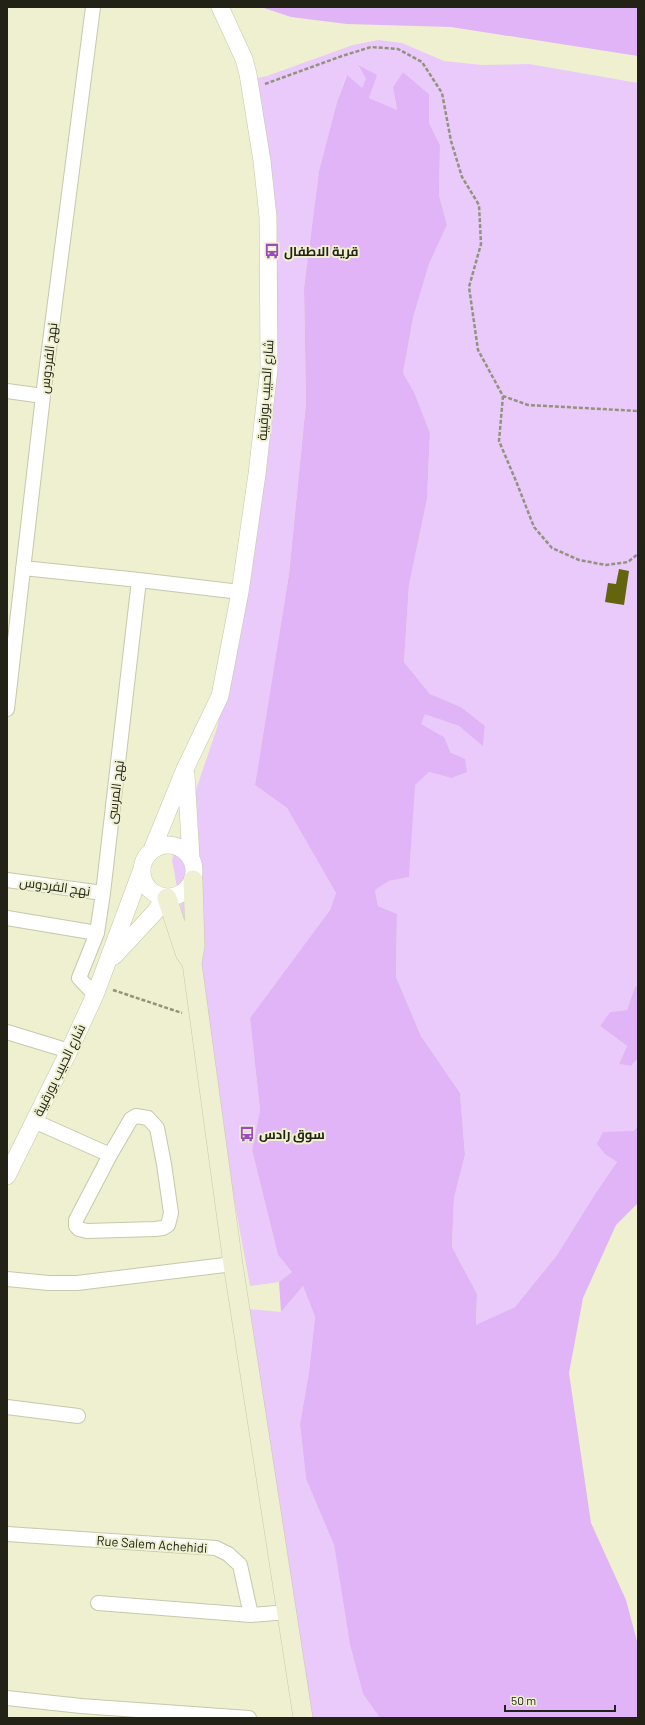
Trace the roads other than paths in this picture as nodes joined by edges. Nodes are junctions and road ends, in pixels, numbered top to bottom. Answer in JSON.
{"nodes":[{"id":1,"x":93,"y":7,"type":"edge"},
{"id":2,"x":220,"y":7,"type":"edge"},
{"id":3,"x":7,"y":391,"type":"edge"},
{"id":4,"x":43,"y":396,"type":"junction"},
{"id":5,"x":23,"y":568,"type":"junction"},
{"id":6,"x":139,"y":580,"type":"junction"},
{"id":7,"x":240,"y":592,"type":"junction"},
{"id":8,"x":7,"y":709,"type":"edge"},
{"id":9,"x":185,"y":769,"type":"junction"},
{"id":10,"x":152,"y":850,"type":"junction"},
{"id":11,"x":192,"y":858,"type":"junction"},
{"id":12,"x":142,"y":869,"type":"junction"},
{"id":13,"x":7,"y":880,"type":"edge"},
{"id":14,"x":193,"y":880,"type":"junction"},
{"id":15,"x":103,"y":893,"type":"junction"},
{"id":16,"x":166,"y":898,"type":"junction"},
{"id":17,"x":7,"y":918,"type":"edge"},
{"id":18,"x":97,"y":933,"type":"junction"},
{"id":19,"x":192,"y":963,"type":"junction"},
{"id":20,"x":107,"y":964,"type":"junction"},
{"id":21,"x":97,"y":990,"type":"junction"},
{"id":22,"x":7,"y":1032,"type":"edge"},
{"id":23,"x":70,"y":1051,"type":"junction"},
{"id":24,"x":34,"y":1121,"type":"junction"},
{"id":25,"x":110,"y":1155,"type":"junction"},
{"id":26,"x":7,"y":1176,"type":"edge"},
{"id":27,"x":233,"y":1264,"type":"junction"},
{"id":28,"x":7,"y":1279,"type":"edge"},
{"id":29,"x":7,"y":1407,"type":"edge"},
{"id":30,"x":78,"y":1416,"type":"dead end"},
{"id":31,"x":7,"y":1534,"type":"edge"},
{"id":32,"x":98,"y":1603,"type":"dead end"},
{"id":33,"x":288,"y":1612,"type":"junction"},
{"id":34,"x":251,"y":1615,"type":"junction"},
{"id":35,"x":7,"y":1698,"type":"edge"},
{"id":36,"x":249,"y":1718,"type":"edge"},
{"id":37,"x":303,"y":1718,"type":"edge"}],
"edges":[{"from":1,"to":4,"type":"street","name":"نهج الفردوس"},
{"from":2,"to":7,"type":"street","name":"شارع الحبيب بورقيبة"},
{"from":3,"to":4,"type":"street"},
{"from":4,"to":5,"type":"street","name":"نهج الفردوس"},
{"from":5,"to":6,"type":"street"},
{"from":5,"to":8,"type":"street","name":"نهج الفردوس"},
{"from":6,"to":7,"type":"street"},
{"from":6,"to":15,"type":"street","name":"نهج المرسى"},
{"from":7,"to":9,"type":"street","name":"شارع الحبيب بورقيبة"},
{"from":9,"to":10,"type":"street","name":"شارع الحبيب بورقيبة"},
{"from":9,"to":11,"type":"street"},
{"from":10,"to":11,"type":"street"},
{"from":10,"to":12,"type":"street"},
{"from":11,"to":14,"type":"street"},
{"from":12,"to":16,"type":"street"},
{"from":12,"to":20,"type":"street","name":"شارع الحبيب بورقيبة"},
{"from":13,"to":15,"type":"street","name":"نهج الفردوس"},
{"from":14,"to":16,"type":"street"},
{"from":14,"to":19,"type":"main road"},
{"from":15,"to":18,"type":"street","name":"نهج المرسى"},
{"from":16,"to":19,"type":"main road"},
{"from":16,"to":20,"type":"street","name":"شارع الحبيب بورقيبة"},
{"from":17,"to":18,"type":"street"},
{"from":18,"to":21,"type":"street","name":"نهج المرسى"},
{"from":19,"to":27,"type":"main road"},
{"from":20,"to":21,"type":"street","name":"شارع الحبيب بورقيبة"},
{"from":21,"to":23,"type":"street","name":"شارع الحبيب بورقيبة"},
{"from":22,"to":23,"type":"street"},
{"from":23,"to":24,"type":"street","name":"شارع الحبيب بورقيبة"},
{"from":24,"to":25,"type":"street"},
{"from":24,"to":26,"type":"street","name":"شارع الحبيب بورقيبة"},
{"from":25,"to":25,"type":"street"},
{"from":27,"to":28,"type":"street"},
{"from":27,"to":33,"type":"main road"},
{"from":29,"to":30,"type":"street"},
{"from":31,"to":34,"type":"street","name":"Rue Salem Achehidi"},
{"from":32,"to":34,"type":"street"},
{"from":33,"to":34,"type":"street"},
{"from":33,"to":37,"type":"main road"},
{"from":35,"to":36,"type":"street"}]}
